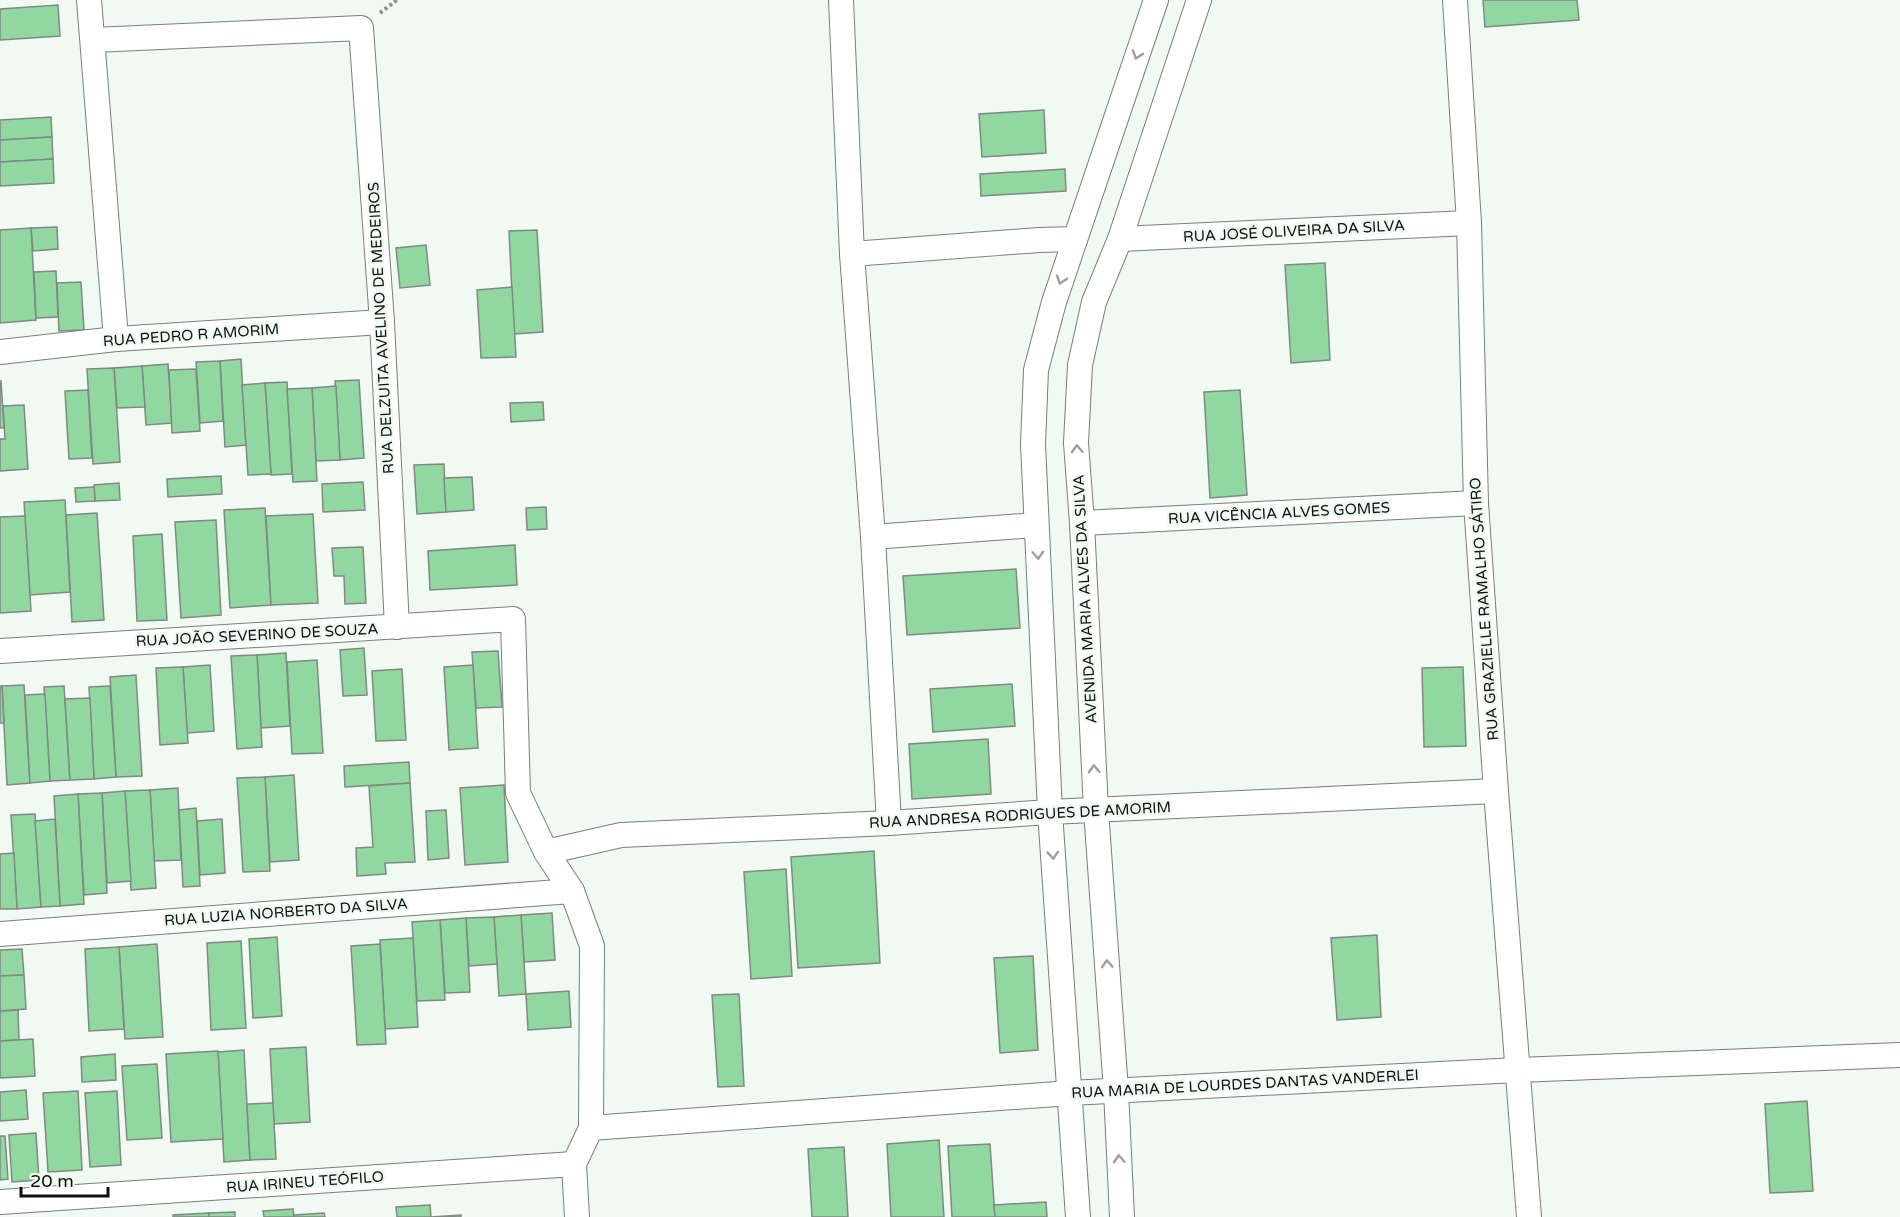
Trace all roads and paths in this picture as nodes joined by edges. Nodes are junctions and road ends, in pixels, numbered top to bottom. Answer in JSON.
{"nodes":[{"id":1,"x":89,"y":0,"type":"edge"},
{"id":2,"x":841,"y":0,"type":"edge"},
{"id":3,"x":1156,"y":0,"type":"edge"},
{"id":4,"x":1199,"y":0,"type":"edge"},
{"id":5,"x":1455,"y":0,"type":"edge"},
{"id":6,"x":93,"y":40,"type":"junction"},
{"id":7,"x":1469,"y":223,"type":"junction"},
{"id":8,"x":1120,"y":238,"type":"junction"},
{"id":9,"x":1075,"y":239,"type":"junction"},
{"id":10,"x":852,"y":254,"type":"junction"},
{"id":11,"x":382,"y":322,"type":"junction"},
{"id":12,"x":116,"y":339,"type":"junction"},
{"id":13,"x":0,"y":352,"type":"edge"},
{"id":14,"x":1476,"y":503,"type":"junction"},
{"id":15,"x":1082,"y":523,"type":"junction"},
{"id":16,"x":1036,"y":525,"type":"junction"},
{"id":17,"x":873,"y":537,"type":"junction"},
{"id":18,"x":397,"y":627,"type":"junction"},
{"id":19,"x":0,"y":651,"type":"edge"},
{"id":20,"x":1496,"y":791,"type":"junction"},
{"id":21,"x":1096,"y":810,"type":"junction"},
{"id":22,"x":1050,"y":812,"type":"junction"},
{"id":23,"x":889,"y":823,"type":"junction"},
{"id":24,"x":546,"y":852,"type":"junction"},
{"id":25,"x":572,"y":891,"type":"junction"},
{"id":26,"x":0,"y":934,"type":"edge"},
{"id":27,"x":1900,"y":1055,"type":"edge"},
{"id":28,"x":1517,"y":1071,"type":"junction"},
{"id":29,"x":1116,"y":1091,"type":"junction"},
{"id":30,"x":1070,"y":1093,"type":"junction"},
{"id":31,"x":591,"y":1128,"type":"junction"},
{"id":32,"x":574,"y":1164,"type":"junction"},
{"id":33,"x":0,"y":1202,"type":"edge"},
{"id":34,"x":577,"y":1217,"type":"edge"},
{"id":35,"x":1078,"y":1217,"type":"edge"},
{"id":36,"x":1122,"y":1217,"type":"edge"},
{"id":37,"x":1529,"y":1217,"type":"edge"}],
"edges":[{"from":1,"to":6,"type":"street"},
{"from":2,"to":10,"type":"street"},
{"from":3,"to":9,"type":"street","one_way":true},
{"from":4,"to":8,"type":"street","name":"AVENIDA MARIA ALVES DA SILVA"},
{"from":5,"to":7,"type":"street","name":"RUA GRAZIELLE RAMALHO SÁTIRO"},
{"from":6,"to":11,"type":"street","name":"RUA DELZUITA AVELINO DE MEDEIROS"},
{"from":6,"to":12,"type":"street"},
{"from":7,"to":8,"type":"street","name":"RUA JOSÉ OLIVEIRA DA SILVA"},
{"from":7,"to":14,"type":"street","name":"RUA GRAZIELLE RAMALHO SÁTIRO"},
{"from":15,"to":8,"type":"street","name":"AVENIDA MARIA ALVES DA SILVA","one_way":true},
{"from":9,"to":10,"type":"street"},
{"from":9,"to":16,"type":"street","one_way":true},
{"from":10,"to":17,"type":"street"},
{"from":11,"to":12,"type":"street","name":"RUA PEDRO R AMORIM"},
{"from":11,"to":18,"type":"street","name":"RUA DELZUITA AVELINO DE MEDEIROS"},
{"from":12,"to":13,"type":"street","name":"RUA PEDRO R AMORIM"},
{"from":14,"to":15,"type":"street","name":"RUA VICÊNCIA ALVES GOMES"},
{"from":14,"to":20,"type":"street","name":"RUA GRAZIELLE RAMALHO SÁTIRO"},
{"from":21,"to":15,"type":"street","name":"AVENIDA MARIA ALVES DA SILVA","one_way":true},
{"from":16,"to":17,"type":"street"},
{"from":16,"to":22,"type":"street","one_way":true},
{"from":17,"to":23,"type":"street"},
{"from":18,"to":19,"type":"street","name":"RUA JOÃO SEVERINO DE SOUZA"},
{"from":18,"to":24,"type":"street","name":"RUA JOÃO SEVERINO DE SOUZA"},
{"from":20,"to":21,"type":"street","name":"RUA ANDRESA RODRIGUES DE AMORIM"},
{"from":20,"to":28,"type":"street","name":"RUA GRAZIELLE RAMALHO SÁTIRO"},
{"from":21,"to":22,"type":"street","name":"RUA ANDRESA RODRIGUES DE AMORIM"},
{"from":29,"to":21,"type":"street","name":"AVENIDA MARIA ALVES DA SILVA","one_way":true},
{"from":22,"to":23,"type":"street","name":"RUA ANDRESA RODRIGUES DE AMORIM"},
{"from":22,"to":30,"type":"street","one_way":true},
{"from":23,"to":24,"type":"street","name":"RUA ANDRESA RODRIGUES DE AMORIM"},
{"from":24,"to":25,"type":"street"},
{"from":25,"to":26,"type":"street","name":"RUA LUZIA NORBERTO DA SILVA"},
{"from":25,"to":31,"type":"street"},
{"from":27,"to":28,"type":"street","name":"RUA MARIA DE LOURDES DANTAS VANDERLEI"},
{"from":28,"to":29,"type":"street","name":"RUA MARIA DE LOURDES DANTAS VANDERLEI"},
{"from":28,"to":37,"type":"street","name":"RUA GRAZIELLE RAMALHO SÁTIRO"},
{"from":29,"to":30,"type":"street","name":"RUA MARIA DE LOURDES DANTAS VANDERLEI"},
{"from":36,"to":29,"type":"street","name":"AVENIDA MARIA ALVES DA SILVA","one_way":true},
{"from":30,"to":31,"type":"street","name":"RUA MARIA DE LOURDES DANTAS VANDERLEI"},
{"from":30,"to":35,"type":"street"},
{"from":31,"to":32,"type":"street"},
{"from":32,"to":33,"type":"street","name":"RUA IRINEU TEÓFILO"},
{"from":32,"to":34,"type":"street"}]}
